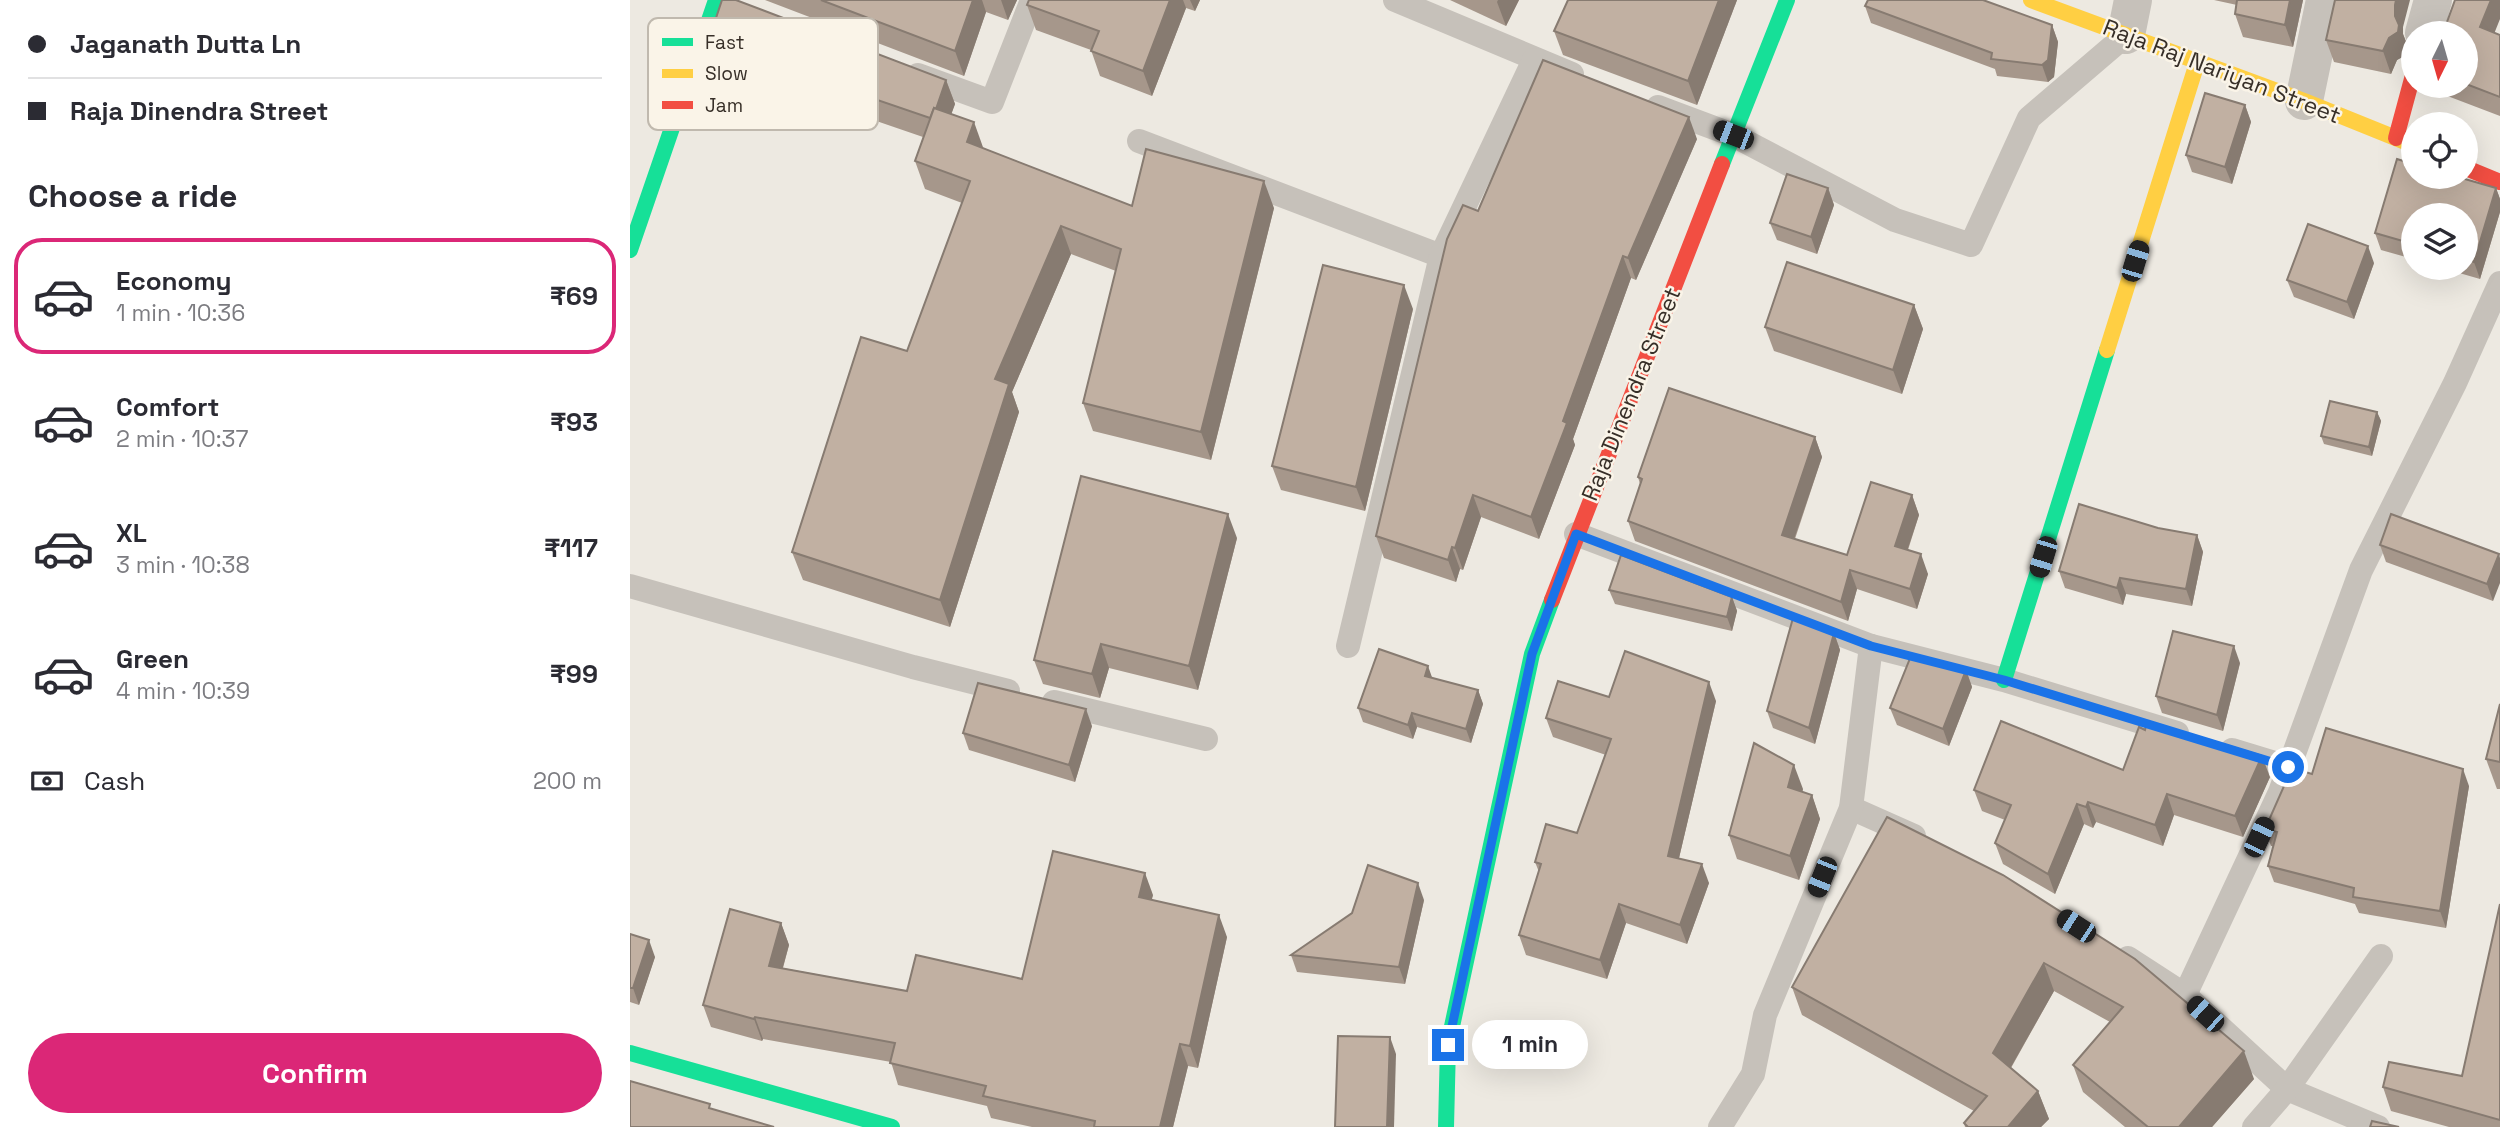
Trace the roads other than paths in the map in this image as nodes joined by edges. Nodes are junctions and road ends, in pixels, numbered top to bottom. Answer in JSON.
{"nodes":[{"id":1,"x":1032,"y":0,"type":"edge"},
{"id":2,"x":1395,"y":0,"type":"edge"},
{"id":3,"x":1787,"y":0,"type":"edge"},
{"id":4,"x":2031,"y":0,"type":"edge"},
{"id":5,"x":2325,"y":0,"type":"edge"},
{"id":6,"x":2433,"y":0,"type":"edge"},
{"id":7,"x":2129,"y":17,"type":"edge"},
{"id":8,"x":2427,"y":21,"type":"edge"},
{"id":9,"x":1534,"y":60,"type":"junction"},
{"id":10,"x":2197,"y":63,"type":"junction"},
{"id":11,"x":892,"y":65,"type":"edge"},
{"id":12,"x":1596,"y":83,"type":"edge"},
{"id":13,"x":1633,"y":97,"type":"edge"},
{"id":14,"x":2407,"y":98,"type":"edge"},
{"id":15,"x":2304,"y":101,"type":"junction"},
{"id":16,"x":675,"y":130,"type":"edge"},
{"id":17,"x":1733,"y":135,"type":"junction"},
{"id":18,"x":2396,"y":138,"type":"junction"},
{"id":19,"x":2401,"y":140,"type":"edge"},
{"id":20,"x":1139,"y":141,"type":"dead end"},
{"id":21,"x":2478,"y":173,"type":"edge"},
{"id":22,"x":2500,"y":182,"type":"edge"},
{"id":23,"x":630,"y":250,"type":"edge"},
{"id":24,"x":1441,"y":256,"type":"junction"},
{"id":25,"x":2500,"y":283,"type":"edge"},
{"id":26,"x":1576,"y":534,"type":"junction"},
{"id":27,"x":630,"y":586,"type":"edge"},
{"id":28,"x":1348,"y":646,"type":"dead end"},
{"id":29,"x":1871,"y":646,"type":"junction"},
{"id":30,"x":2004,"y":680,"type":"junction"},
{"id":31,"x":1206,"y":739,"type":"dead end"},
{"id":32,"x":2288,"y":767,"type":"junction"},
{"id":33,"x":1851,"y":808,"type":"junction"},
{"id":34,"x":1934,"y":845,"type":"edge"},
{"id":35,"x":2106,"y":945,"type":"edge"},
{"id":36,"x":2381,"y":956,"type":"dead end"},
{"id":37,"x":2185,"y":995,"type":"junction"},
{"id":38,"x":630,"y":1053,"type":"edge"},
{"id":39,"x":2287,"y":1089,"type":"junction"},
{"id":40,"x":892,"y":1127,"type":"edge"},
{"id":41,"x":1446,"y":1127,"type":"edge"},
{"id":42,"x":1720,"y":1127,"type":"edge"},
{"id":43,"x":2254,"y":1127,"type":"edge"},
{"id":44,"x":2378,"y":1127,"type":"edge"}],
"edges":[{"from":1,"to":11,"type":"lane"},
{"from":2,"to":9,"type":"lane"},
{"from":3,"to":17,"type":"street","name":"Raja Dinendra Street"},
{"from":4,"to":7,"type":"street","name":"Raja Raj Nariyan Street"},
{"from":5,"to":15,"type":"street"},
{"from":6,"to":8,"type":"street"},
{"from":7,"to":10,"type":"street","name":"Raja Raj Nariyan Street"},
{"from":7,"to":17,"type":"lane"},
{"from":9,"to":12,"type":"lane"},
{"from":9,"to":24,"type":"lane"},
{"from":10,"to":15,"type":"street","name":"Raja Raj Nariyan Street"},
{"from":10,"to":30,"type":"street"},
{"from":13,"to":17,"type":"lane"},
{"from":14,"to":18,"type":"street"},
{"from":15,"to":18,"type":"street","name":"Raja Raj Nariyan Street"},
{"from":16,"to":23,"type":"street"},
{"from":17,"to":26,"type":"street","name":"Raja Dinendra Street"},
{"from":18,"to":19,"type":"street","name":"Raja Raj Nariyan Street"},
{"from":20,"to":24,"type":"lane"},
{"from":21,"to":22,"type":"street"},
{"from":24,"to":28,"type":"lane"},
{"from":25,"to":32,"type":"lane"},
{"from":26,"to":29,"type":"lane"},
{"from":26,"to":41,"type":"street","name":"Raja Dinendra Street"},
{"from":27,"to":31,"type":"lane"},
{"from":29,"to":30,"type":"lane"},
{"from":29,"to":33,"type":"lane"},
{"from":30,"to":32,"type":"lane"},
{"from":32,"to":37,"type":"lane"},
{"from":33,"to":34,"type":"lane"},
{"from":33,"to":42,"type":"lane"},
{"from":35,"to":37,"type":"lane"},
{"from":36,"to":39,"type":"lane"},
{"from":37,"to":39,"type":"lane"},
{"from":38,"to":40,"type":"street"},
{"from":39,"to":43,"type":"lane"},
{"from":39,"to":44,"type":"lane"}]}
